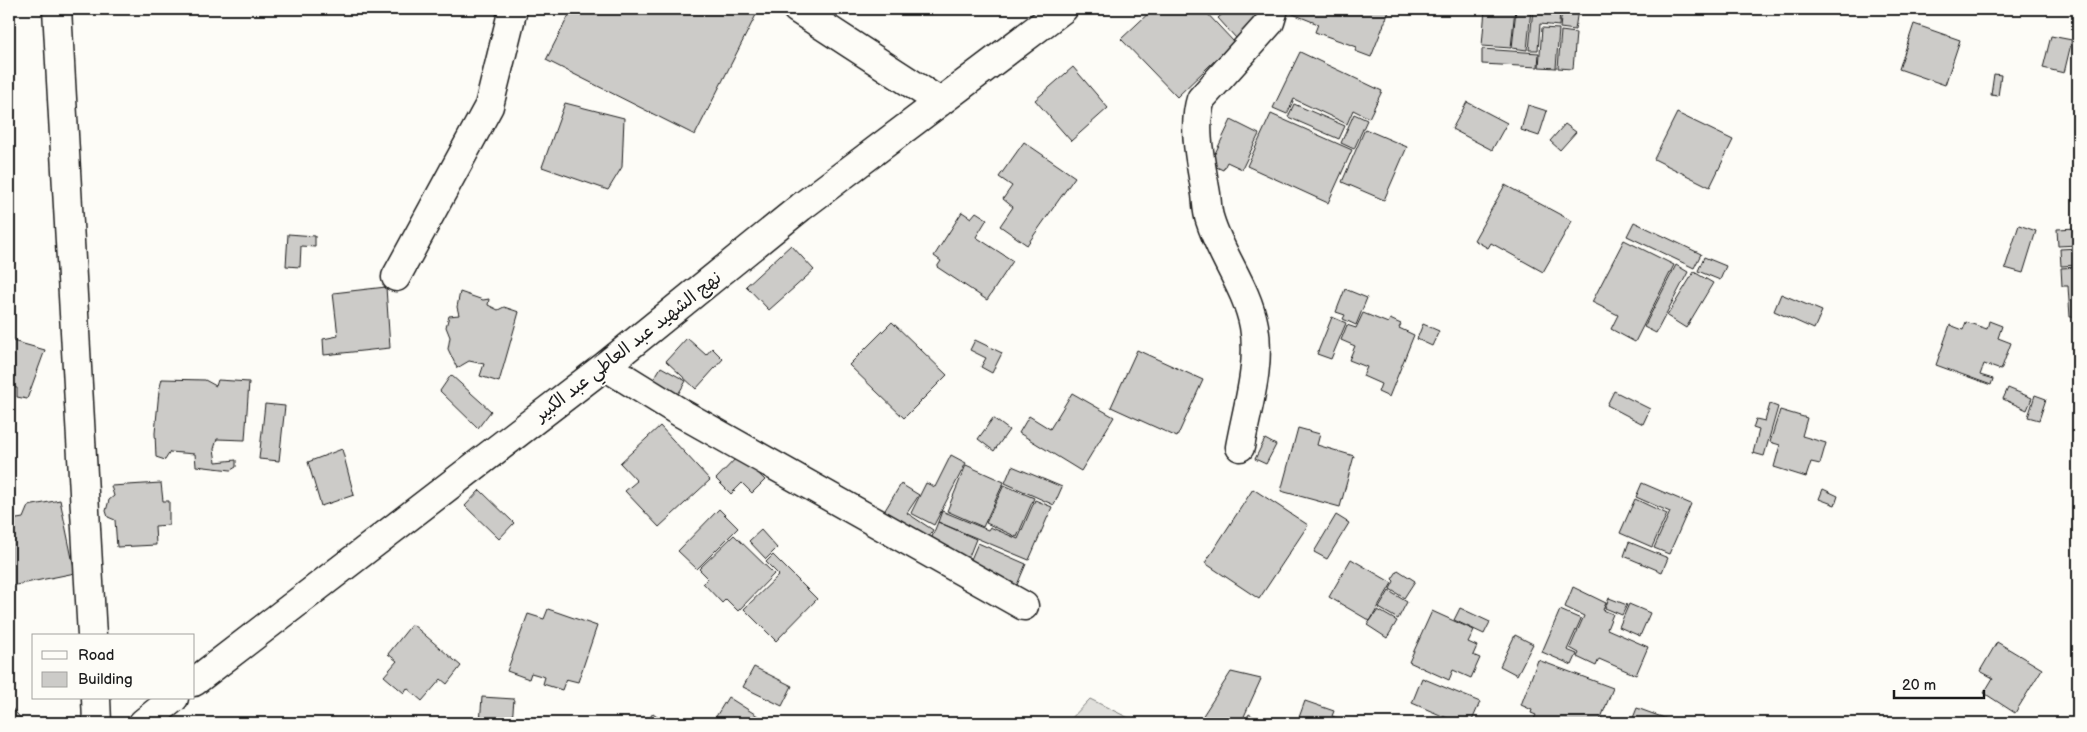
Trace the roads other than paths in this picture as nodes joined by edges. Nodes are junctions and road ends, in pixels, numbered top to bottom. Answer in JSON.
{"nodes":[{"id":1,"x":57,"y":9,"type":"edge"},
{"id":2,"x":513,"y":9,"type":"edge"},
{"id":3,"x":797,"y":9,"type":"edge"},
{"id":4,"x":1063,"y":9,"type":"edge"},
{"id":5,"x":1274,"y":9,"type":"edge"},
{"id":6,"x":940,"y":102,"type":"junction"},
{"id":7,"x":396,"y":276,"type":"dead end"},
{"id":8,"x":605,"y":366,"type":"junction"},
{"id":9,"x":1240,"y":447,"type":"dead end"},
{"id":10,"x":1024,"y":606,"type":"dead end"},
{"id":11,"x":92,"y":634,"type":"edge"},
{"id":12,"x":195,"y":681,"type":"edge"},
{"id":13,"x":96,"y":700,"type":"edge"},
{"id":14,"x":172,"y":700,"type":"edge"},
{"id":15,"x":97,"y":723,"type":"edge"},
{"id":16,"x":143,"y":723,"type":"edge"}],
"edges":[{"from":1,"to":11,"type":"street"},
{"from":2,"to":7,"type":"street"},
{"from":3,"to":6,"type":"street"},
{"from":4,"to":6,"type":"street","name":"نهج الشهيد عبد العاطي عبد الكبير"},
{"from":5,"to":9,"type":"street"},
{"from":6,"to":8,"type":"street","name":"نهج الشهيد عبد العاطي عبد الكبير"},
{"from":8,"to":10,"type":"street"},
{"from":8,"to":12,"type":"street","name":"نهج الشهيد عبد العاطي عبد الكبير"},
{"from":13,"to":15,"type":"street"},
{"from":14,"to":16,"type":"street"}]}
